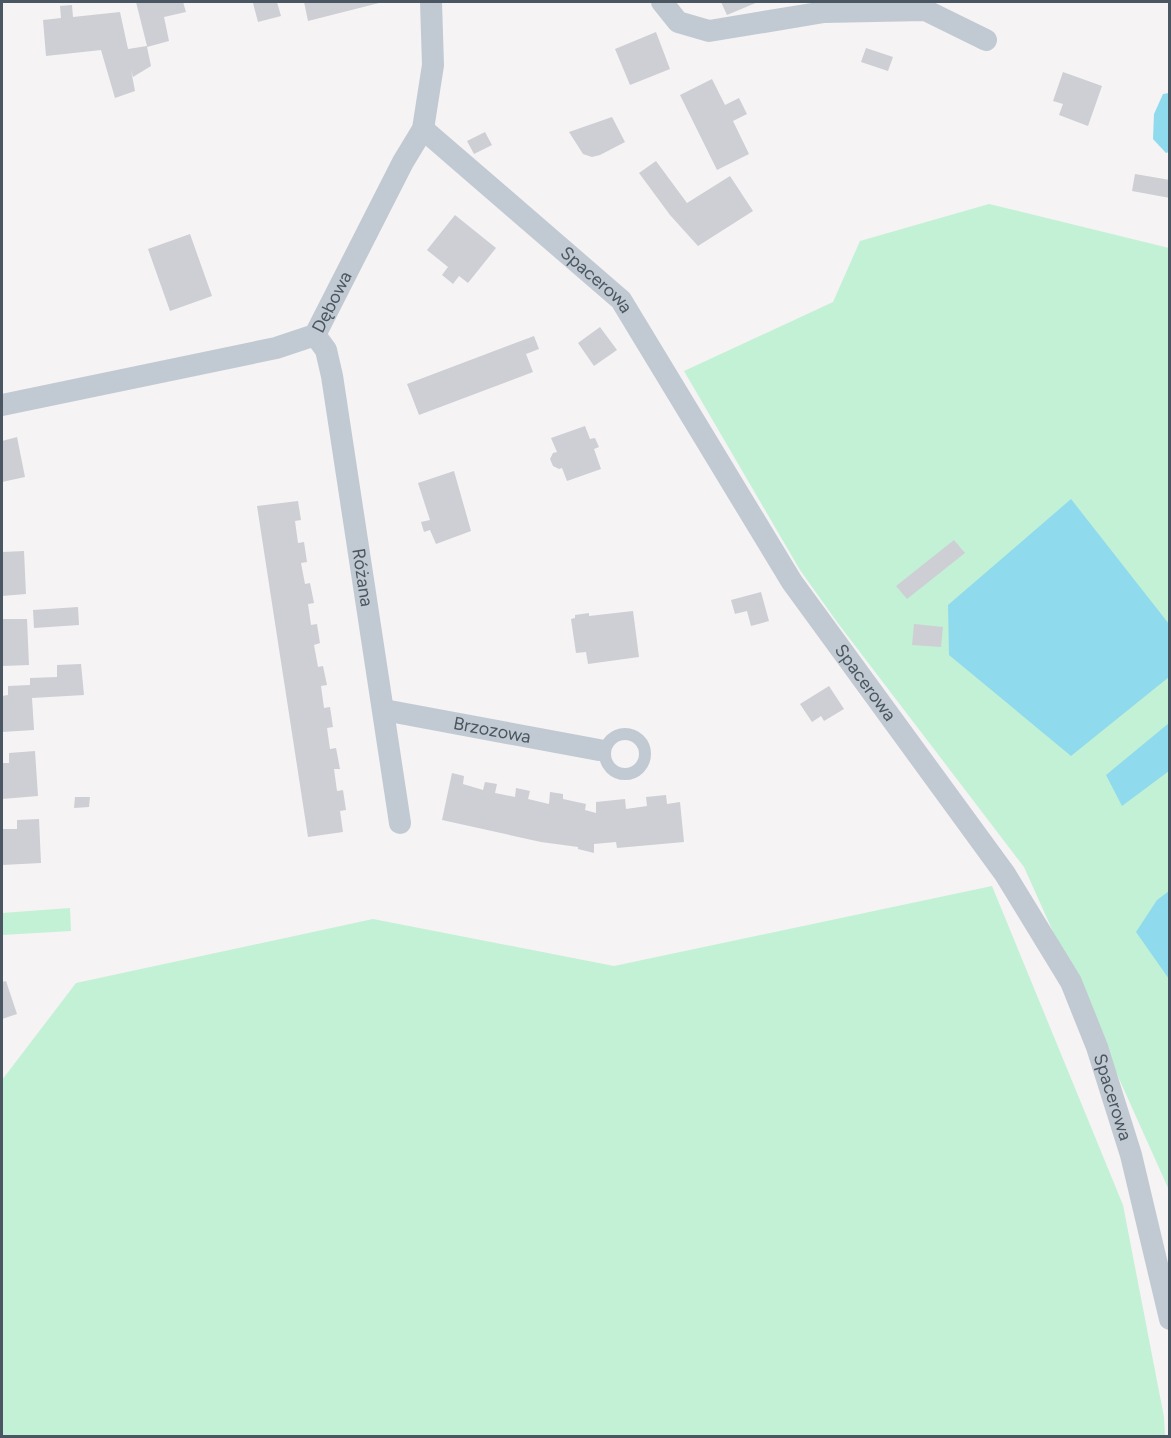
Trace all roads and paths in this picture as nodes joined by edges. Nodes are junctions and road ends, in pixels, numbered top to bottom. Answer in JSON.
{"nodes":[{"id":1,"x":431,"y":2,"type":"edge"},
{"id":2,"x":662,"y":2,"type":"edge"},
{"id":3,"x":986,"y":40,"type":"dead end"},
{"id":4,"x":423,"y":129,"type":"junction"},
{"id":5,"x":315,"y":335,"type":"junction"},
{"id":6,"x":2,"y":405,"type":"edge"},
{"id":7,"x":384,"y":710,"type":"junction"},
{"id":8,"x":602,"y":750,"type":"dead end"},
{"id":9,"x":400,"y":823,"type":"dead end"},
{"id":10,"x":1170,"y":1319,"type":"edge"}],
"edges":[{"from":1,"to":4,"type":"street","name":"Dębowa"},
{"from":2,"to":3,"type":"street"},
{"from":4,"to":5,"type":"street","name":"Dębowa"},
{"from":4,"to":10,"type":"street","name":"Spacerowa"},
{"from":5,"to":6,"type":"street","name":"Dębowa"},
{"from":5,"to":7,"type":"street","name":"Różana"},
{"from":7,"to":8,"type":"street","name":"Brzozowa"},
{"from":7,"to":9,"type":"street","name":"Różana"}]}
